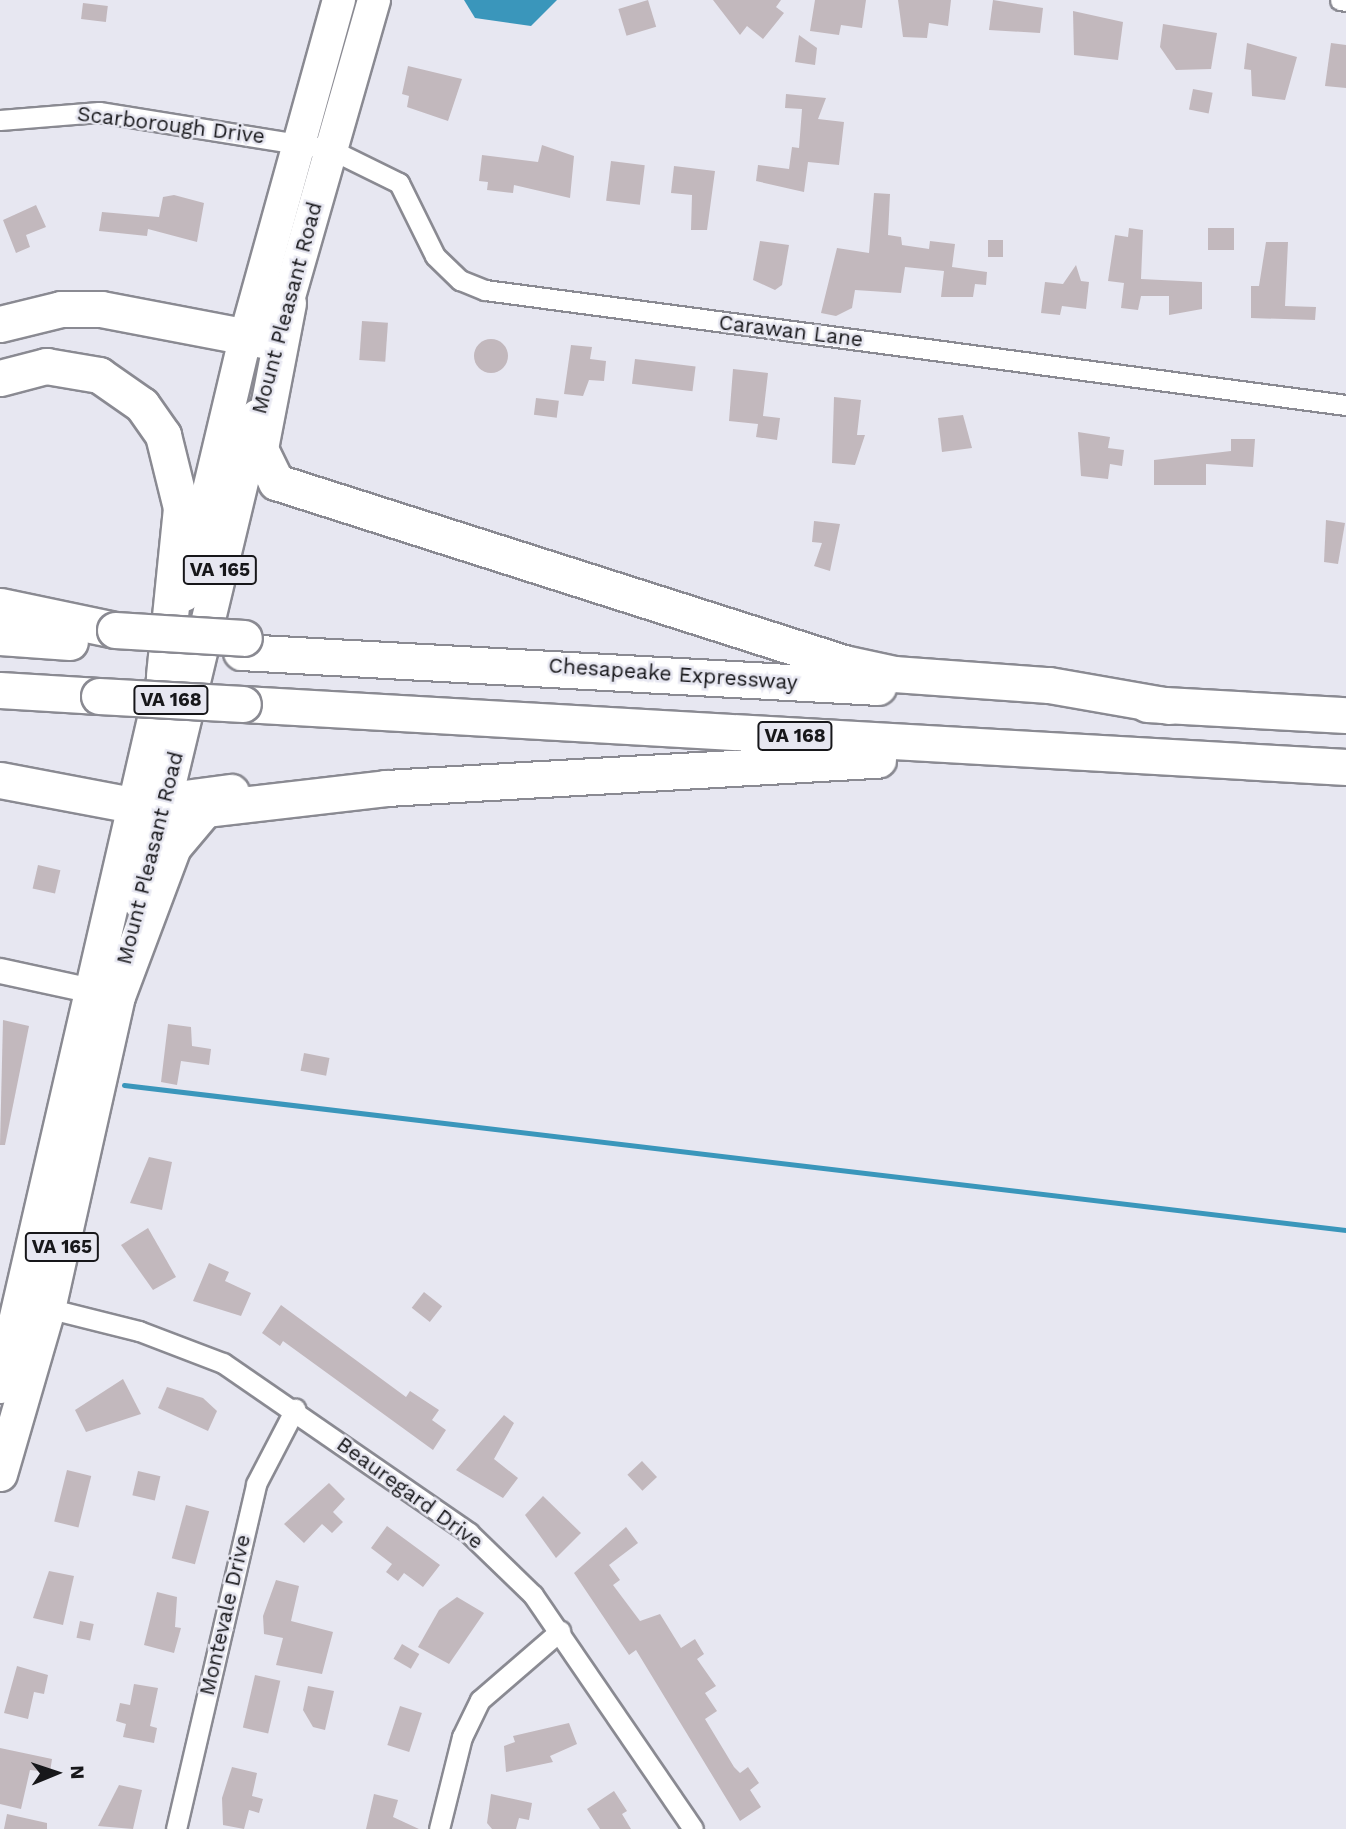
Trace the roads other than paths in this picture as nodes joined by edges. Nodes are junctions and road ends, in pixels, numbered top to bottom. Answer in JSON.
{"nodes":[{"id":1,"x":339,"y":0,"type":"edge"},
{"id":2,"x":374,"y":0,"type":"edge"},
{"id":3,"x":1339,"y":0,"type":"edge"},
{"id":4,"x":1346,"y":1,"type":"edge"},
{"id":5,"x":0,"y":120,"type":"edge"},
{"id":6,"x":300,"y":142,"type":"junction"},
{"id":7,"x":330,"y":149,"type":"junction"},
{"id":8,"x":288,"y":303,"type":"junction"},
{"id":9,"x":0,"y":324,"type":"edge"},
{"id":10,"x":260,"y":339,"type":"junction"},
{"id":11,"x":0,"y":378,"type":"edge"},
{"id":12,"x":1346,"y":405,"type":"edge"},
{"id":13,"x":0,"y":606,"type":"edge"},
{"id":14,"x":0,"y":637,"type":"edge"},
{"id":15,"x":113,"y":637,"type":"junction"},
{"id":16,"x":164,"y":675,"type":"junction"},
{"id":17,"x":0,"y":691,"type":"edge"},
{"id":18,"x":1169,"y":706,"type":"junction"},
{"id":19,"x":1346,"y":715,"type":"edge"},
{"id":20,"x":1001,"y":747,"type":"junction"},
{"id":21,"x":1346,"y":766,"type":"edge"},
{"id":22,"x":0,"y":780,"type":"edge"},
{"id":23,"x":386,"y":788,"type":"junction"},
{"id":24,"x":165,"y":797,"type":"junction"},
{"id":25,"x":132,"y":805,"type":"junction"},
{"id":26,"x":0,"y":971,"type":"edge"},
{"id":27,"x":103,"y":993,"type":"junction"},
{"id":28,"x":32,"y":1305,"type":"junction"},
{"id":29,"x":0,"y":1386,"type":"edge"},
{"id":30,"x":295,"y":1409,"type":"junction"},
{"id":31,"x":0,"y":1475,"type":"edge"},
{"id":32,"x":560,"y":1631,"type":"junction"},
{"id":33,"x":176,"y":1829,"type":"edge"},
{"id":34,"x":439,"y":1829,"type":"edge"},
{"id":35,"x":693,"y":1829,"type":"edge"}],
"edges":[{"from":1,"to":6,"type":"main road","name":"Mount Pleasant Road","number":"VA 165"},
{"from":2,"to":7,"type":"main road","name":"Mount Pleasant Road","number":"VA 165"},
{"from":3,"to":4,"type":"street"},
{"from":5,"to":6,"type":"street","name":"Scarborough Drive"},
{"from":6,"to":7,"type":"street","name":"Carawan Lane"},
{"from":6,"to":10,"type":"main road","name":"Mount Pleasant Road","number":"VA 165"},
{"from":7,"to":8,"type":"main road","name":"Mount Pleasant Road","number":"VA 165"},
{"from":7,"to":12,"type":"street","name":"Carawan Lane"},
{"from":8,"to":10,"type":"main road","name":"Mount Pleasant Road","number":"VA 165"},
{"from":8,"to":18,"type":"highway"},
{"from":9,"to":10,"type":"highway"},
{"from":10,"to":16,"type":"main road","name":"Mount Pleasant Road","number":"VA 165"},
{"from":10,"to":24,"type":"highway","name":"Mount Pleasant Road","number":"VA 165"},
{"from":11,"to":16,"type":"highway"},
{"from":13,"to":15,"type":"highway"},
{"from":14,"to":15,"type":"highway","name":"Chesapeake Expressway"},
{"from":15,"to":18,"type":"highway","name":"Chesapeake Expressway"},
{"from":16,"to":25,"type":"highway","name":"Mount Pleasant Road","number":"VA 165"},
{"from":17,"to":20,"type":"highway","number":"VA 168","bridge":true},
{"from":18,"to":19,"type":"highway","name":"Chesapeake Expressway"},
{"from":20,"to":21,"type":"highway","number":"VA 168"},
{"from":20,"to":23,"type":"highway"},
{"from":22,"to":25,"type":"highway"},
{"from":23,"to":24,"type":"highway"},
{"from":23,"to":27,"type":"highway"},
{"from":24,"to":25,"type":"highway"},
{"from":24,"to":27,"type":"highway","name":"Mount Pleasant Road","number":"VA 165"},
{"from":25,"to":27,"type":"highway","name":"Mount Pleasant Road","number":"VA 165"},
{"from":26,"to":27,"type":"street"},
{"from":27,"to":28,"type":"highway","name":"Mount Pleasant Road","number":"VA 165"},
{"from":28,"to":29,"type":"highway","name":"Mount Pleasant Road","number":"VA 165"},
{"from":28,"to":30,"type":"street","name":"Beauregard Drive"},
{"from":28,"to":31,"type":"highway","name":"Mount Pleasant Road","number":"VA 165"},
{"from":30,"to":32,"type":"street","name":"Beauregard Drive"},
{"from":30,"to":33,"type":"street","name":"Montevale Drive"},
{"from":32,"to":34,"type":"street"},
{"from":32,"to":35,"type":"street","name":"Beauregard Drive"}]}
